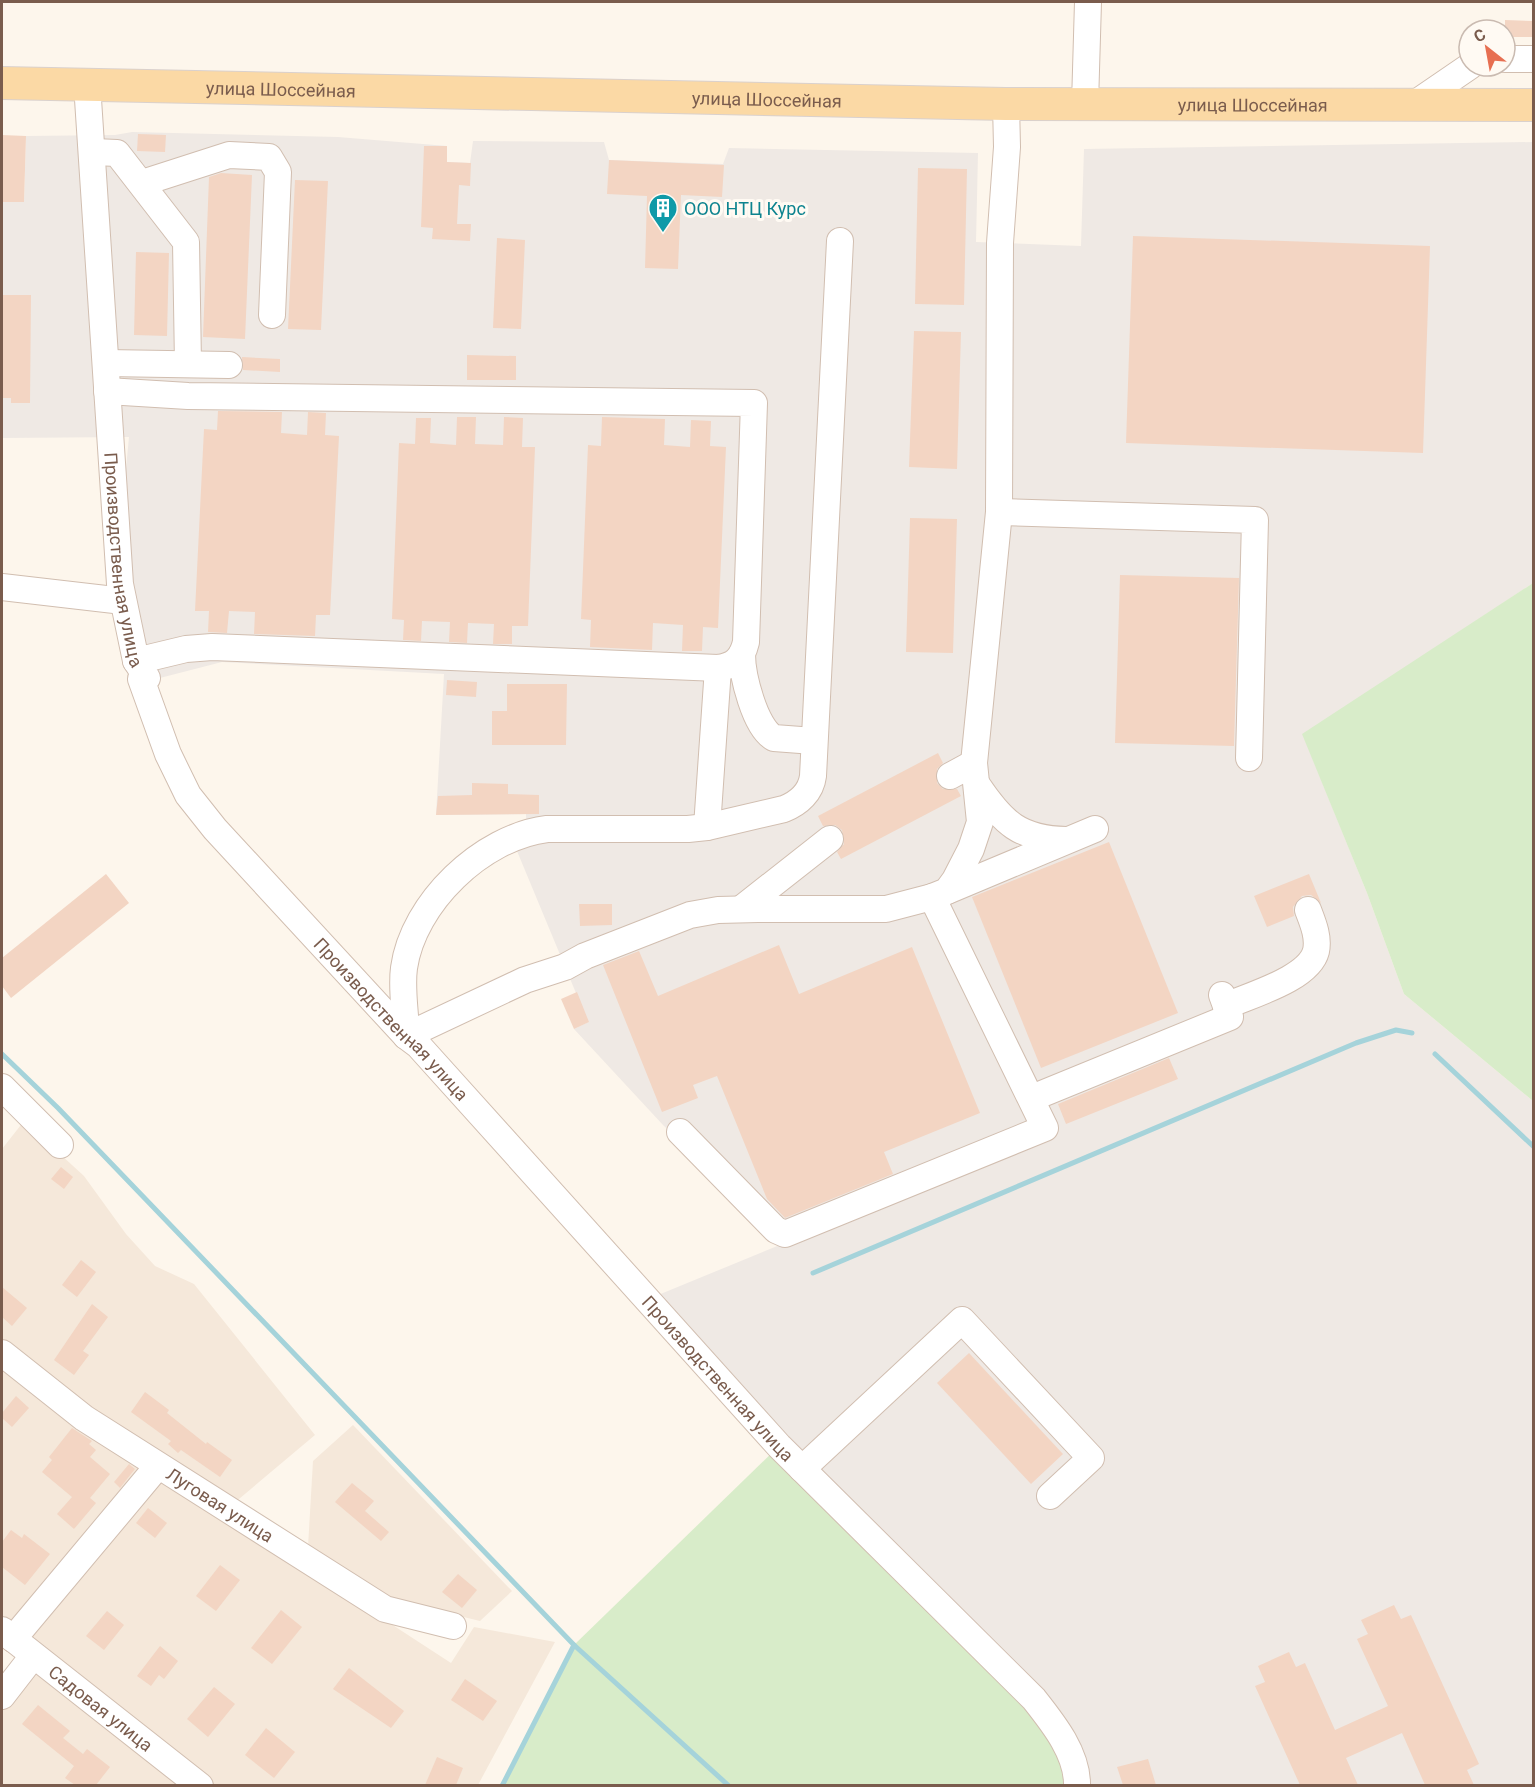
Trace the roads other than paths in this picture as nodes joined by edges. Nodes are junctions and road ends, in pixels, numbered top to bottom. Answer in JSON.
{"nodes":[{"id":1,"x":1088,"y":2,"type":"edge"},
{"id":2,"x":1517,"y":59,"type":"edge"},
{"id":3,"x":1533,"y":59,"type":"edge"},
{"id":4,"x":1457,"y":75,"type":"edge"},
{"id":5,"x":2,"y":83,"type":"edge"},
{"id":6,"x":87,"y":84,"type":"junction"},
{"id":7,"x":1006,"y":104,"type":"junction"},
{"id":8,"x":1085,"y":104,"type":"junction"},
{"id":9,"x":1413,"y":105,"type":"junction"},
{"id":10,"x":1533,"y":105,"type":"edge"},
{"id":11,"x":94,"y":152,"type":"junction"},
{"id":12,"x":142,"y":183,"type":"junction"},
{"id":13,"x":840,"y":241,"type":"dead end"},
{"id":14,"x":272,"y":315,"type":"dead end"},
{"id":15,"x":106,"y":363,"type":"junction"},
{"id":16,"x":188,"y":364,"type":"junction"},
{"id":17,"x":229,"y":364,"type":"dead end"},
{"id":18,"x":107,"y":391,"type":"junction"},
{"id":19,"x":999,"y":512,"type":"junction"},
{"id":20,"x":2,"y":587,"type":"edge"},
{"id":21,"x":123,"y":601,"type":"junction"},
{"id":22,"x":742,"y":654,"type":"junction"},
{"id":23,"x":136,"y":661,"type":"junction"},
{"id":24,"x":717,"y":676,"type":"junction"},
{"id":25,"x":771,"y":737,"type":"junction"},
{"id":26,"x":814,"y":741,"type":"junction"},
{"id":27,"x":1249,"y":758,"type":"dead end"},
{"id":28,"x":976,"y":774,"type":"junction"},
{"id":29,"x":950,"y":776,"type":"dead end"},
{"id":30,"x":707,"y":827,"type":"junction"},
{"id":31,"x":1095,"y":829,"type":"dead end"},
{"id":32,"x":830,"y":839,"type":"dead end"},
{"id":33,"x":1070,"y":840,"type":"junction"},
{"id":34,"x":940,"y":894,"type":"junction"},
{"id":35,"x":741,"y":909,"type":"junction"},
{"id":36,"x":1308,"y":910,"type":"dead end"},
{"id":37,"x":406,"y":1036,"type":"junction"},
{"id":38,"x":2,"y":1087,"type":"edge"},
{"id":39,"x":1032,"y":1098,"type":"junction"},
{"id":40,"x":680,"y":1132,"type":"dead end"},
{"id":41,"x":60,"y":1145,"type":"dead end"},
{"id":42,"x":2,"y":1353,"type":"edge"},
{"id":43,"x":157,"y":1467,"type":"junction"},
{"id":44,"x":802,"y":1469,"type":"junction"},
{"id":45,"x":1050,"y":1496,"type":"dead end"},
{"id":46,"x":453,"y":1626,"type":"dead end"},
{"id":47,"x":7,"y":1635,"type":"edge"},
{"id":48,"x":33,"y":1656,"type":"junction"},
{"id":49,"x":2,"y":1696,"type":"edge"},
{"id":50,"x":200,"y":1785,"type":"edge"},
{"id":51,"x":1077,"y":1785,"type":"edge"}],
"edges":[{"from":1,"to":8,"type":"street"},
{"from":2,"to":3,"type":"street"},
{"from":4,"to":9,"type":"street"},
{"from":5,"to":6,"type":"main road","name":"улица Шоссейная"},
{"from":6,"to":7,"type":"main road","name":"улица Шоссейная"},
{"from":6,"to":11,"type":"street","name":"Производственная улица"},
{"from":7,"to":8,"type":"main road","name":"улица Шоссейная"},
{"from":7,"to":19,"type":"street"},
{"from":8,"to":9,"type":"main road","name":"улица Шоссейная"},
{"from":9,"to":10,"type":"main road","name":"улица Шоссейная"},
{"from":11,"to":12,"type":"street"},
{"from":11,"to":15,"type":"street","name":"Производственная улица"},
{"from":12,"to":14,"type":"street"},
{"from":12,"to":16,"type":"street"},
{"from":13,"to":26,"type":"street"},
{"from":15,"to":16,"type":"street"},
{"from":15,"to":18,"type":"street","name":"Производственная улица"},
{"from":16,"to":17,"type":"street"},
{"from":18,"to":21,"type":"street","name":"Производственная улица"},
{"from":18,"to":22,"type":"street"},
{"from":19,"to":27,"type":"street"},
{"from":19,"to":28,"type":"street"},
{"from":20,"to":21,"type":"street"},
{"from":21,"to":23,"type":"street","name":"Производственная улица"},
{"from":22,"to":24,"type":"street"},
{"from":22,"to":25,"type":"street"},
{"from":23,"to":24,"type":"street"},
{"from":23,"to":37,"type":"street","name":"Производственная улица"},
{"from":24,"to":25,"type":"street"},
{"from":24,"to":30,"type":"street"},
{"from":25,"to":26,"type":"street"},
{"from":26,"to":30,"type":"street"},
{"from":28,"to":29,"type":"street"},
{"from":28,"to":33,"type":"street"},
{"from":28,"to":34,"type":"street"},
{"from":30,"to":37,"type":"street"},
{"from":31,"to":33,"type":"street"},
{"from":32,"to":35,"type":"street"},
{"from":33,"to":34,"type":"street"},
{"from":34,"to":35,"type":"street"},
{"from":34,"to":39,"type":"street"},
{"from":35,"to":37,"type":"street"},
{"from":36,"to":39,"type":"street"},
{"from":37,"to":44,"type":"street","name":"Производственная улица"},
{"from":38,"to":41,"type":"street"},
{"from":39,"to":40,"type":"street"},
{"from":42,"to":43,"type":"street","name":"Луговая улица"},
{"from":43,"to":46,"type":"street","name":"Луговая улица"},
{"from":43,"to":47,"type":"street"},
{"from":44,"to":45,"type":"street"},
{"from":44,"to":51,"type":"street","name":"Производственная улица"},
{"from":47,"to":48,"type":"street","name":"Садовая улица"},
{"from":48,"to":49,"type":"street"},
{"from":48,"to":50,"type":"street","name":"Садовая улица"}]}
